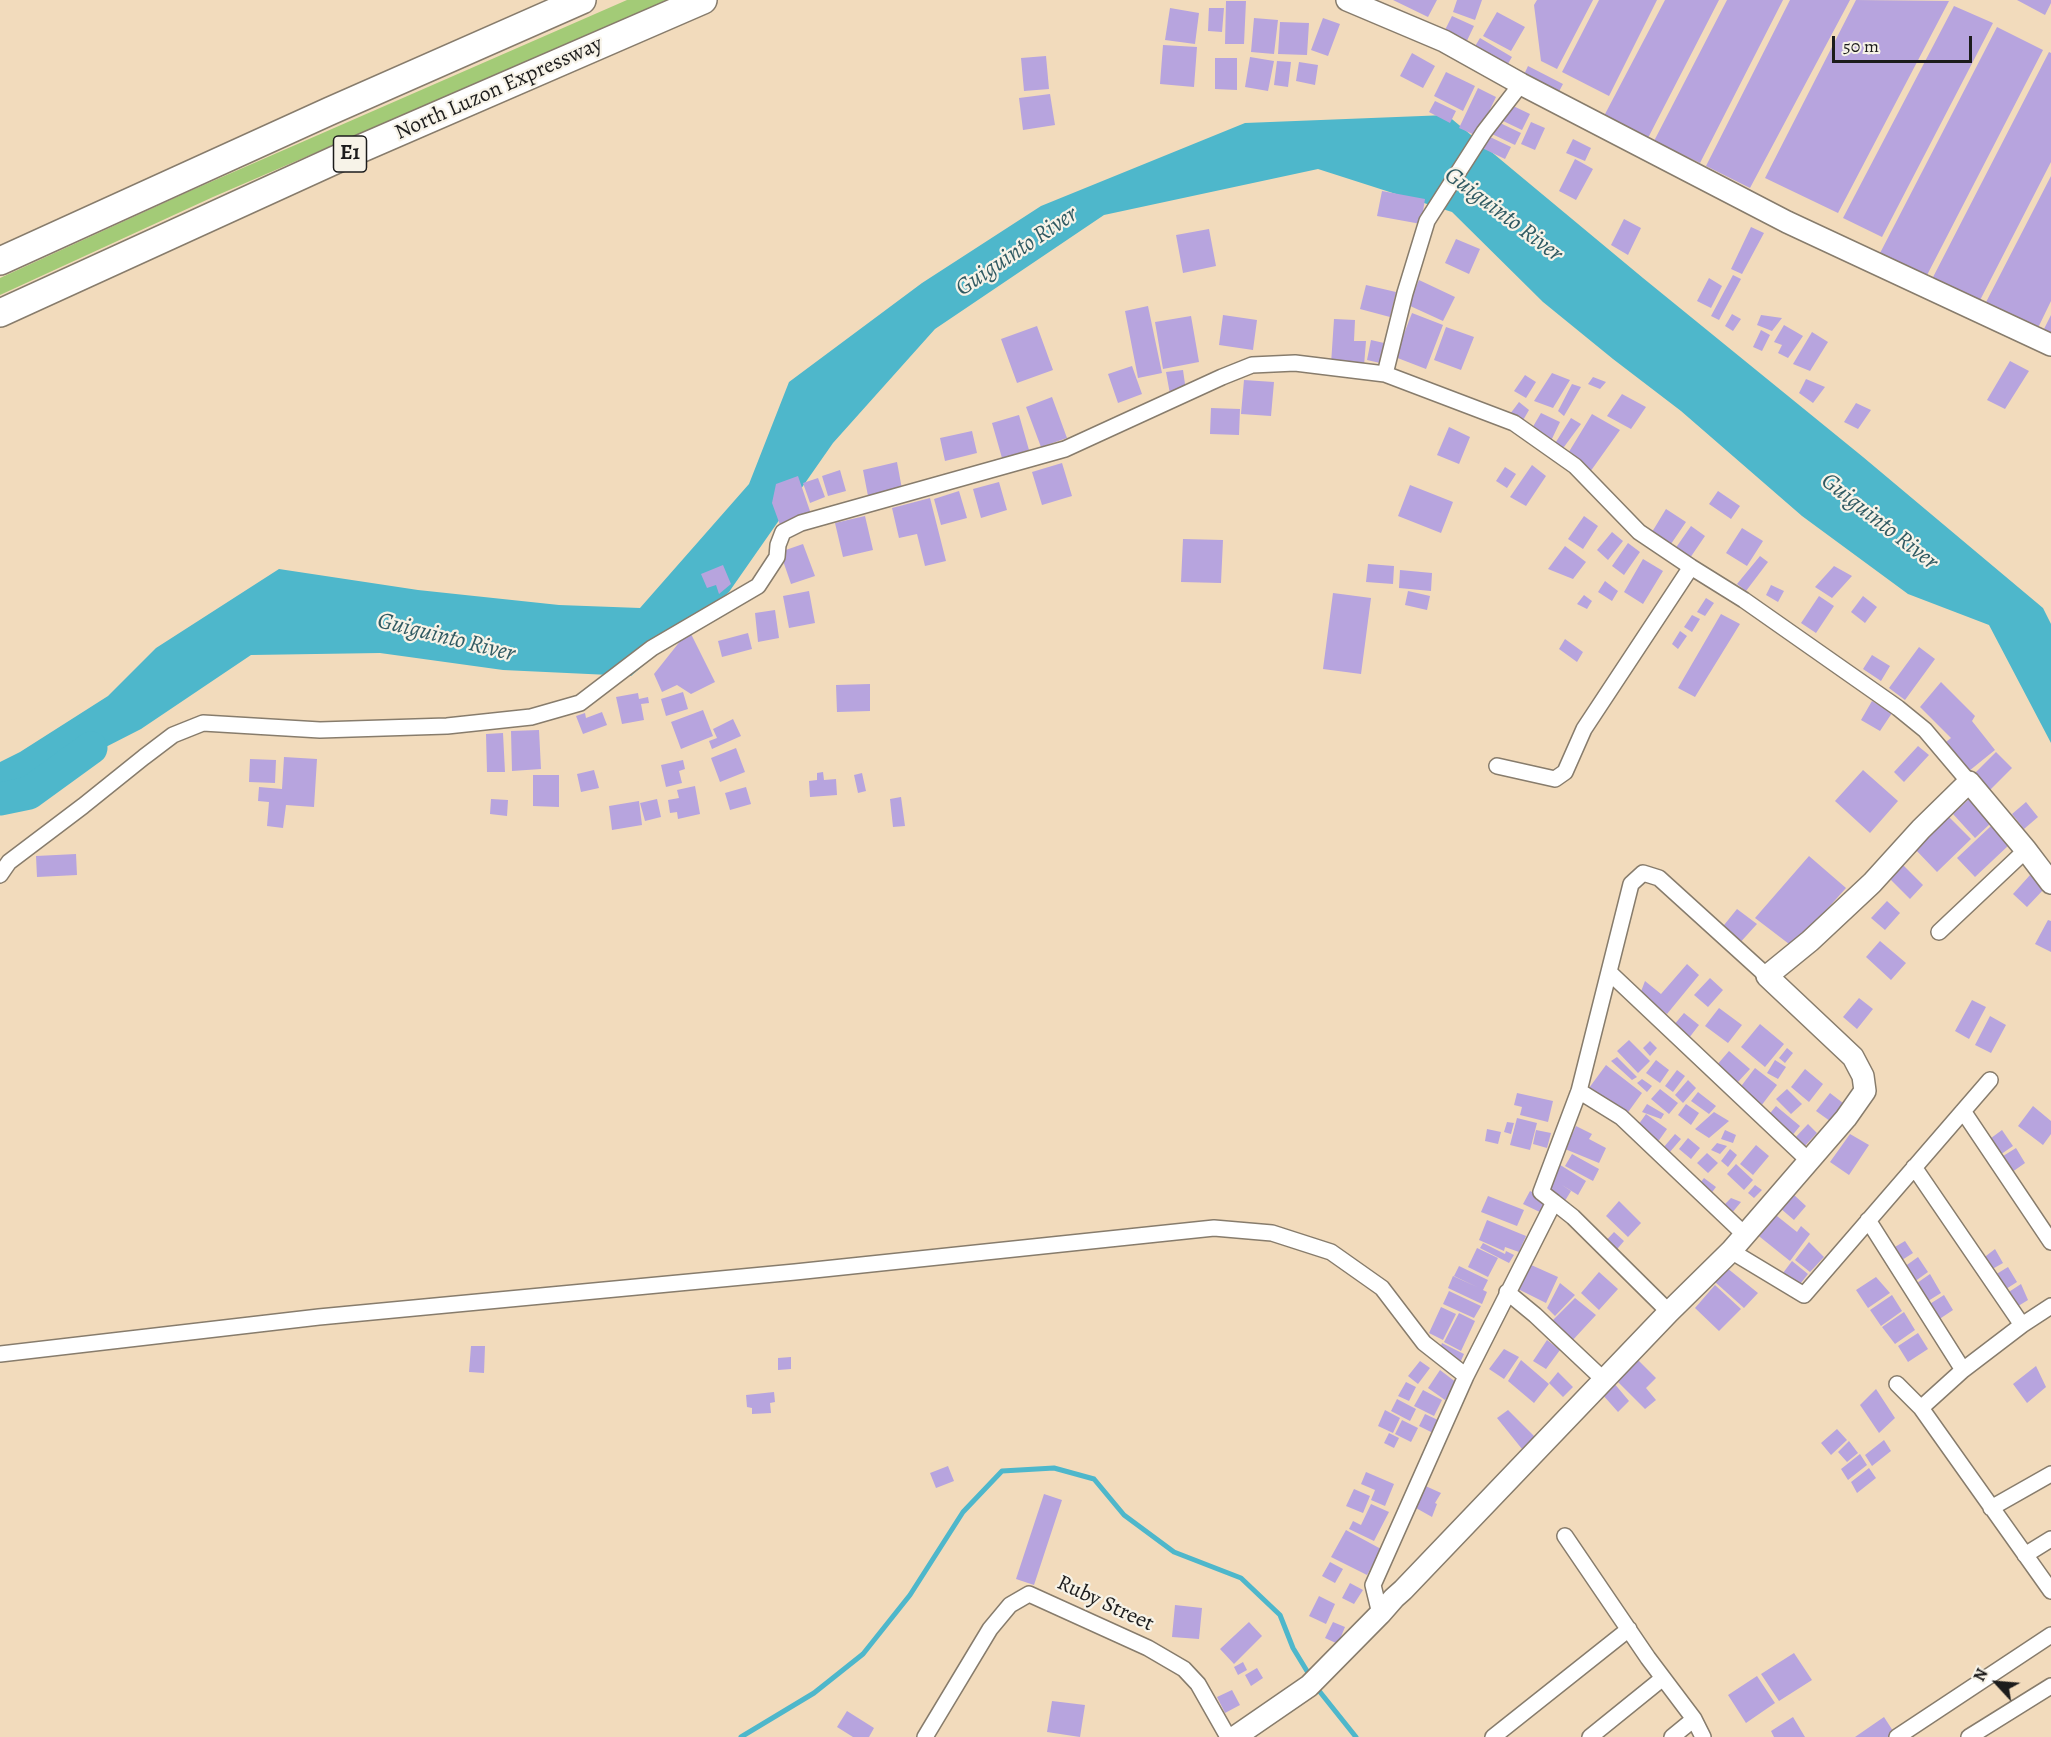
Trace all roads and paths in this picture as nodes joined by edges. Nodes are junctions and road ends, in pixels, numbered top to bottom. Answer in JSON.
{"nodes":[{"id":1,"x":582,"y":0,"type":"edge"},
{"id":2,"x":703,"y":0,"type":"edge"},
{"id":3,"x":1347,"y":0,"type":"edge"},
{"id":4,"x":1521,"y":84,"type":"junction"},
{"id":5,"x":0,"y":261,"type":"edge"},
{"id":6,"x":0,"y":313,"type":"edge"},
{"id":7,"x":2051,"y":345,"type":"edge"},
{"id":8,"x":1385,"y":374,"type":"junction"},
{"id":9,"x":1691,"y":567,"type":"junction"},
{"id":10,"x":1497,"y":766,"type":"dead end"},
{"id":11,"x":1969,"y":782,"type":"junction"},
{"id":12,"x":2026,"y":850,"type":"junction"},
{"id":13,"x":0,"y":875,"type":"edge"},
{"id":14,"x":2051,"y":883,"type":"edge"},
{"id":15,"x":1939,"y":932,"type":"dead end"},
{"id":16,"x":1610,"y":973,"type":"junction"},
{"id":17,"x":1767,"y":976,"type":"junction"},
{"id":18,"x":1990,"y":1080,"type":"dead end"},
{"id":19,"x":1579,"y":1090,"type":"junction"},
{"id":20,"x":1963,"y":1111,"type":"junction"},
{"id":21,"x":1808,"y":1160,"type":"junction"},
{"id":22,"x":1914,"y":1167,"type":"junction"},
{"id":23,"x":1554,"y":1202,"type":"junction"},
{"id":24,"x":1868,"y":1220,"type":"junction"},
{"id":25,"x":1744,"y":1234,"type":"junction"},
{"id":26,"x":2051,"y":1242,"type":"edge"},
{"id":27,"x":1731,"y":1251,"type":"junction"},
{"id":28,"x":1507,"y":1292,"type":"junction"},
{"id":29,"x":2051,"y":1306,"type":"edge"},
{"id":30,"x":1669,"y":1312,"type":"junction"},
{"id":31,"x":2022,"y":1325,"type":"junction"},
{"id":32,"x":0,"y":1354,"type":"edge"},
{"id":33,"x":1963,"y":1370,"type":"junction"},
{"id":34,"x":1466,"y":1376,"type":"junction"},
{"id":35,"x":1605,"y":1381,"type":"junction"},
{"id":36,"x":1897,"y":1384,"type":"dead end"},
{"id":37,"x":1921,"y":1408,"type":"junction"},
{"id":38,"x":2051,"y":1474,"type":"edge"},
{"id":39,"x":1990,"y":1508,"type":"junction"},
{"id":40,"x":1565,"y":1536,"type":"dead end"},
{"id":41,"x":2051,"y":1539,"type":"edge"},
{"id":42,"x":2025,"y":1555,"type":"junction"},
{"id":43,"x":2051,"y":1591,"type":"edge"},
{"id":44,"x":1380,"y":1614,"type":"junction"},
{"id":45,"x":1629,"y":1629,"type":"junction"},
{"id":46,"x":2051,"y":1635,"type":"edge"},
{"id":47,"x":1662,"y":1678,"type":"junction"},
{"id":48,"x":2051,"y":1686,"type":"edge"},
{"id":49,"x":1694,"y":1719,"type":"junction"},
{"id":50,"x":925,"y":1737,"type":"edge"},
{"id":51,"x":1228,"y":1737,"type":"edge"},
{"id":52,"x":1234,"y":1737,"type":"edge"},
{"id":53,"x":1493,"y":1737,"type":"edge"},
{"id":54,"x":1590,"y":1737,"type":"edge"},
{"id":55,"x":1672,"y":1737,"type":"edge"},
{"id":56,"x":1702,"y":1737,"type":"edge"},
{"id":57,"x":1897,"y":1737,"type":"edge"},
{"id":58,"x":1969,"y":1737,"type":"edge"}],
"edges":[{"from":1,"to":5,"type":"highway","number":"E1"},
{"from":2,"to":6,"type":"highway","name":"North Luzon Expressway","number":"E1"},
{"from":3,"to":4,"type":"street"},
{"from":4,"to":7,"type":"street"},
{"from":4,"to":8,"type":"street"},
{"from":8,"to":9,"type":"street"},
{"from":8,"to":13,"type":"street"},
{"from":9,"to":10,"type":"street"},
{"from":9,"to":11,"type":"street"},
{"from":11,"to":12,"type":"street"},
{"from":11,"to":17,"type":"street"},
{"from":12,"to":14,"type":"street"},
{"from":12,"to":15,"type":"street"},
{"from":16,"to":17,"type":"street"},
{"from":16,"to":19,"type":"street"},
{"from":16,"to":21,"type":"street"},
{"from":17,"to":21,"type":"street"},
{"from":18,"to":20,"type":"street"},
{"from":19,"to":23,"type":"street"},
{"from":19,"to":25,"type":"street"},
{"from":20,"to":22,"type":"street"},
{"from":20,"to":26,"type":"street"},
{"from":21,"to":25,"type":"street"},
{"from":22,"to":24,"type":"street"},
{"from":22,"to":31,"type":"street"},
{"from":23,"to":28,"type":"street"},
{"from":23,"to":30,"type":"street"},
{"from":24,"to":27,"type":"street"},
{"from":24,"to":33,"type":"street"},
{"from":25,"to":27,"type":"street"},
{"from":27,"to":30,"type":"street"},
{"from":28,"to":34,"type":"street"},
{"from":28,"to":35,"type":"street"},
{"from":29,"to":31,"type":"street"},
{"from":30,"to":35,"type":"street"},
{"from":31,"to":33,"type":"street"},
{"from":32,"to":34,"type":"street"},
{"from":33,"to":37,"type":"street"},
{"from":34,"to":44,"type":"street"},
{"from":35,"to":44,"type":"street"},
{"from":36,"to":37,"type":"street"},
{"from":37,"to":39,"type":"street"},
{"from":38,"to":39,"type":"street"},
{"from":39,"to":42,"type":"street"},
{"from":40,"to":45,"type":"street"},
{"from":41,"to":42,"type":"street"},
{"from":42,"to":43,"type":"street"},
{"from":44,"to":52,"type":"street"},
{"from":45,"to":47,"type":"street"},
{"from":45,"to":53,"type":"street"},
{"from":46,"to":57,"type":"street"},
{"from":47,"to":49,"type":"street"},
{"from":47,"to":54,"type":"street"},
{"from":48,"to":58,"type":"street"},
{"from":49,"to":55,"type":"street"},
{"from":49,"to":56,"type":"street"},
{"from":50,"to":51,"type":"street","name":"Ruby Street"}]}
